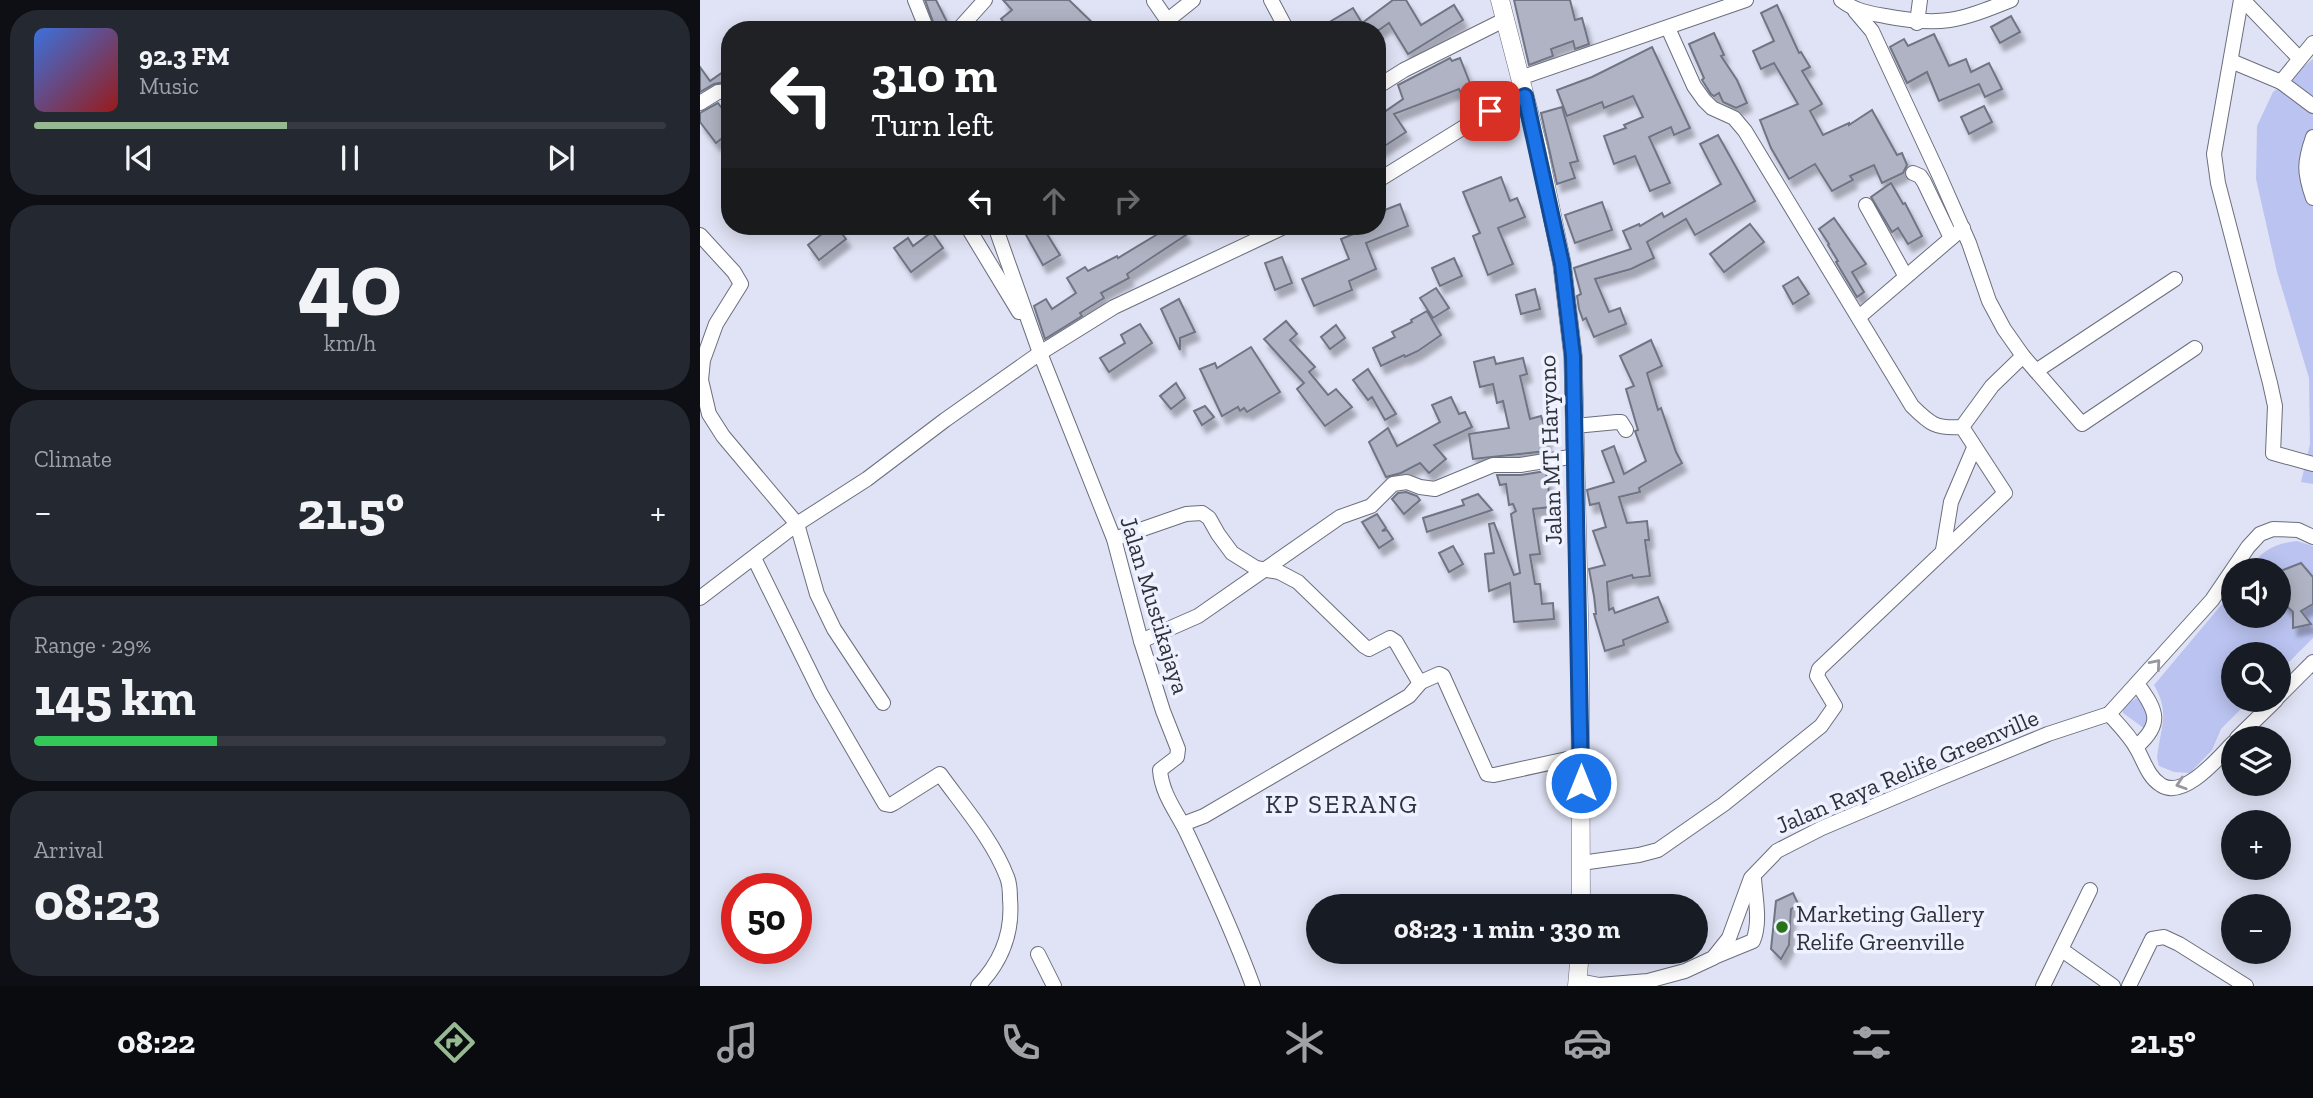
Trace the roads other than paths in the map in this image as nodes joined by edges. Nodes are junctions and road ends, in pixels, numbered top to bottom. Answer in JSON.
{"nodes":[{"id":1,"x":915,"y":0,"type":"edge"},
{"id":2,"x":985,"y":0,"type":"edge"},
{"id":3,"x":1193,"y":0,"type":"edge"},
{"id":4,"x":1271,"y":0,"type":"edge"},
{"id":5,"x":1500,"y":0,"type":"edge"},
{"id":6,"x":1746,"y":0,"type":"edge"},
{"id":7,"x":1841,"y":0,"type":"edge"},
{"id":8,"x":1920,"y":0,"type":"edge"},
{"id":9,"x":2011,"y":0,"type":"edge"},
{"id":10,"x":2242,"y":0,"type":"edge"},
{"id":11,"x":1154,"y":1,"type":"edge"},
{"id":12,"x":1855,"y":10,"type":"junction"},
{"id":13,"x":1506,"y":19,"type":"junction"},
{"id":14,"x":923,"y":21,"type":"edge"},
{"id":15,"x":966,"y":21,"type":"edge"},
{"id":16,"x":1168,"y":21,"type":"edge"},
{"id":17,"x":1175,"y":21,"type":"edge"},
{"id":18,"x":1282,"y":21,"type":"edge"},
{"id":19,"x":1917,"y":23,"type":"junction"},
{"id":20,"x":1668,"y":28,"type":"junction"},
{"id":21,"x":2313,"y":43,"type":"edge"},
{"id":22,"x":2299,"y":58,"type":"junction"},
{"id":23,"x":2231,"y":61,"type":"junction"},
{"id":24,"x":1386,"y":82,"type":"edge"},
{"id":25,"x":2281,"y":82,"type":"junction"},
{"id":26,"x":1522,"y":87,"type":"junction"},
{"id":27,"x":721,"y":92,"type":"edge"},
{"id":28,"x":700,"y":103,"type":"edge"},
{"id":29,"x":2313,"y":106,"type":"edge"},
{"id":30,"x":2313,"y":136,"type":"edge"},
{"id":31,"x":1913,"y":173,"type":"dead end"},
{"id":32,"x":1386,"y":175,"type":"edge"},
{"id":33,"x":2313,"y":198,"type":"edge"},
{"id":34,"x":1866,"y":205,"type":"dead end"},
{"id":35,"x":1963,"y":228,"type":"junction"},
{"id":36,"x":700,"y":234,"type":"edge"},
{"id":37,"x":972,"y":235,"type":"edge"},
{"id":38,"x":998,"y":235,"type":"edge"},
{"id":39,"x":1262,"y":235,"type":"edge"},
{"id":40,"x":1951,"y":238,"type":"junction"},
{"id":41,"x":1905,"y":275,"type":"junction"},
{"id":42,"x":2175,"y":279,"type":"dead end"},
{"id":43,"x":1859,"y":317,"type":"junction"},
{"id":44,"x":1030,"y":327,"type":"junction"},
{"id":45,"x":2195,"y":348,"type":"dead end"},
{"id":46,"x":1040,"y":353,"type":"junction"},
{"id":47,"x":2023,"y":356,"type":"junction"},
{"id":48,"x":2036,"y":370,"type":"junction"},
{"id":49,"x":1575,"y":425,"type":"junction"},
{"id":50,"x":1962,"y":427,"type":"junction"},
{"id":51,"x":1626,"y":430,"type":"dead end"},
{"id":52,"x":1974,"y":448,"type":"junction"},
{"id":53,"x":1576,"y":456,"type":"junction"},
{"id":54,"x":2313,"y":464,"type":"edge"},
{"id":55,"x":797,"y":524,"type":"junction"},
{"id":56,"x":2313,"y":537,"type":"edge"},
{"id":57,"x":1114,"y":539,"type":"junction"},
{"id":58,"x":1943,"y":550,"type":"junction"},
{"id":59,"x":754,"y":558,"type":"junction"},
{"id":60,"x":1263,"y":569,"type":"junction"},
{"id":61,"x":700,"y":598,"type":"edge"},
{"id":62,"x":1140,"y":641,"type":"junction"},
{"id":63,"x":2313,"y":662,"type":"edge"},
{"id":64,"x":1422,"y":682,"type":"junction"},
{"id":65,"x":2138,"y":685,"type":"junction"},
{"id":66,"x":2291,"y":685,"type":"edge"},
{"id":67,"x":883,"y":703,"type":"dead end"},
{"id":68,"x":2264,"y":712,"type":"edge"},
{"id":69,"x":2109,"y":714,"type":"junction"},
{"id":70,"x":2249,"y":726,"type":"edge"},
{"id":71,"x":2136,"y":747,"type":"junction"},
{"id":72,"x":2221,"y":754,"type":"edge"},
{"id":73,"x":1581,"y":756,"type":"junction"},
{"id":74,"x":1183,"y":824,"type":"junction"},
{"id":75,"x":1581,"y":863,"type":"junction"},
{"id":76,"x":1754,"y":875,"type":"junction"},
{"id":77,"x":2090,"y":890,"type":"dead end"},
{"id":78,"x":1581,"y":894,"type":"edge"},
{"id":79,"x":2062,"y":950,"type":"junction"},
{"id":80,"x":1038,"y":954,"type":"dead end"},
{"id":81,"x":1713,"y":958,"type":"junction"},
{"id":82,"x":1579,"y":964,"type":"edge"},
{"id":83,"x":1578,"y":983,"type":"edge"},
{"id":84,"x":978,"y":986,"type":"edge"},
{"id":85,"x":1054,"y":986,"type":"edge"},
{"id":86,"x":1253,"y":986,"type":"edge"},
{"id":87,"x":2043,"y":986,"type":"edge"},
{"id":88,"x":2113,"y":986,"type":"edge"},
{"id":89,"x":2129,"y":986,"type":"edge"},
{"id":90,"x":2246,"y":986,"type":"edge"}],
"edges":[{"from":1,"to":14,"type":"street"},
{"from":2,"to":15,"type":"street"},
{"from":3,"to":17,"type":"street"},
{"from":4,"to":18,"type":"street"},
{"from":5,"to":13,"type":"main road","name":"Jalan MT Haryono"},
{"from":6,"to":20,"type":"street"},
{"from":7,"to":12,"type":"street"},
{"from":8,"to":19,"type":"street"},
{"from":9,"to":19,"type":"street"},
{"from":10,"to":22,"type":"street"},
{"from":10,"to":23,"type":"street"},
{"from":11,"to":16,"type":"street"},
{"from":12,"to":19,"type":"street"},
{"from":12,"to":35,"type":"street"},
{"from":13,"to":24,"type":"street"},
{"from":13,"to":26,"type":"main road","name":"Jalan MT Haryono"},
{"from":20,"to":26,"type":"street"},
{"from":20,"to":43,"type":"street"},
{"from":21,"to":22,"type":"street"},
{"from":22,"to":25,"type":"street"},
{"from":23,"to":25,"type":"street"},
{"from":23,"to":54,"type":"street"},
{"from":25,"to":29,"type":"street"},
{"from":26,"to":32,"type":"street"},
{"from":26,"to":49,"type":"main road","name":"Jalan MT Haryono"},
{"from":27,"to":28,"type":"street"},
{"from":30,"to":33,"type":"street"},
{"from":31,"to":40,"type":"street"},
{"from":34,"to":41,"type":"street"},
{"from":35,"to":40,"type":"street"},
{"from":35,"to":47,"type":"street"},
{"from":36,"to":55,"type":"street"},
{"from":37,"to":44,"type":"street"},
{"from":38,"to":44,"type":"street","name":"Jalan Mustikajaya"},
{"from":39,"to":46,"type":"street"},
{"from":40,"to":41,"type":"street"},
{"from":41,"to":43,"type":"street"},
{"from":42,"to":48,"type":"street"},
{"from":43,"to":50,"type":"street"},
{"from":44,"to":46,"type":"street","name":"Jalan Mustikajaya"},
{"from":45,"to":48,"type":"street"},
{"from":46,"to":55,"type":"street"},
{"from":46,"to":57,"type":"street","name":"Jalan Mustikajaya"},
{"from":47,"to":48,"type":"street"},
{"from":47,"to":50,"type":"street"},
{"from":49,"to":51,"type":"street"},
{"from":49,"to":53,"type":"main road","name":"Jalan MT Haryono"},
{"from":50,"to":52,"type":"street"},
{"from":52,"to":58,"type":"street"},
{"from":52,"to":58,"type":"street"},
{"from":53,"to":60,"type":"street"},
{"from":53,"to":73,"type":"main road","name":"Jalan MT Haryono"},
{"from":55,"to":59,"type":"street"},
{"from":55,"to":67,"type":"street"},
{"from":65,"to":56,"type":"street","name":"Jalan Raya Relife Greenville","one_way":true},
{"from":57,"to":60,"type":"street"},
{"from":57,"to":62,"type":"street","name":"Jalan Mustikajaya"},
{"from":58,"to":75,"type":"street"},
{"from":59,"to":61,"type":"street"},
{"from":59,"to":84,"type":"street"},
{"from":60,"to":62,"type":"street"},
{"from":60,"to":64,"type":"street"},
{"from":62,"to":74,"type":"street","name":"Jalan Mustikajaya"},
{"from":63,"to":66,"type":"street"},
{"from":64,"to":73,"type":"street"},
{"from":64,"to":74,"type":"street"},
{"from":65,"to":69,"type":"street","name":"Jalan Raya Relife Greenville"},
{"from":65,"to":71,"type":"street"},
{"from":68,"to":70,"type":"street"},
{"from":69,"to":71,"type":"street"},
{"from":69,"to":76,"type":"street","name":"Jalan Raya Relife Greenville"},
{"from":72,"to":71,"type":"street","one_way":true},
{"from":73,"to":75,"type":"main road","name":"Jalan MT Haryono"},
{"from":74,"to":86,"type":"street","name":"Jalan Mustikajaya"},
{"from":75,"to":78,"type":"main road","name":"Jalan MT Haryono"},
{"from":76,"to":81,"type":"street","name":"Jalan Raya Relife Greenville"},
{"from":76,"to":81,"type":"street"},
{"from":77,"to":79,"type":"street"},
{"from":79,"to":87,"type":"street"},
{"from":79,"to":88,"type":"street"},
{"from":80,"to":85,"type":"street"},
{"from":81,"to":83,"type":"street"},
{"from":82,"to":83,"type":"main road"},
{"from":89,"to":90,"type":"street"}]}
